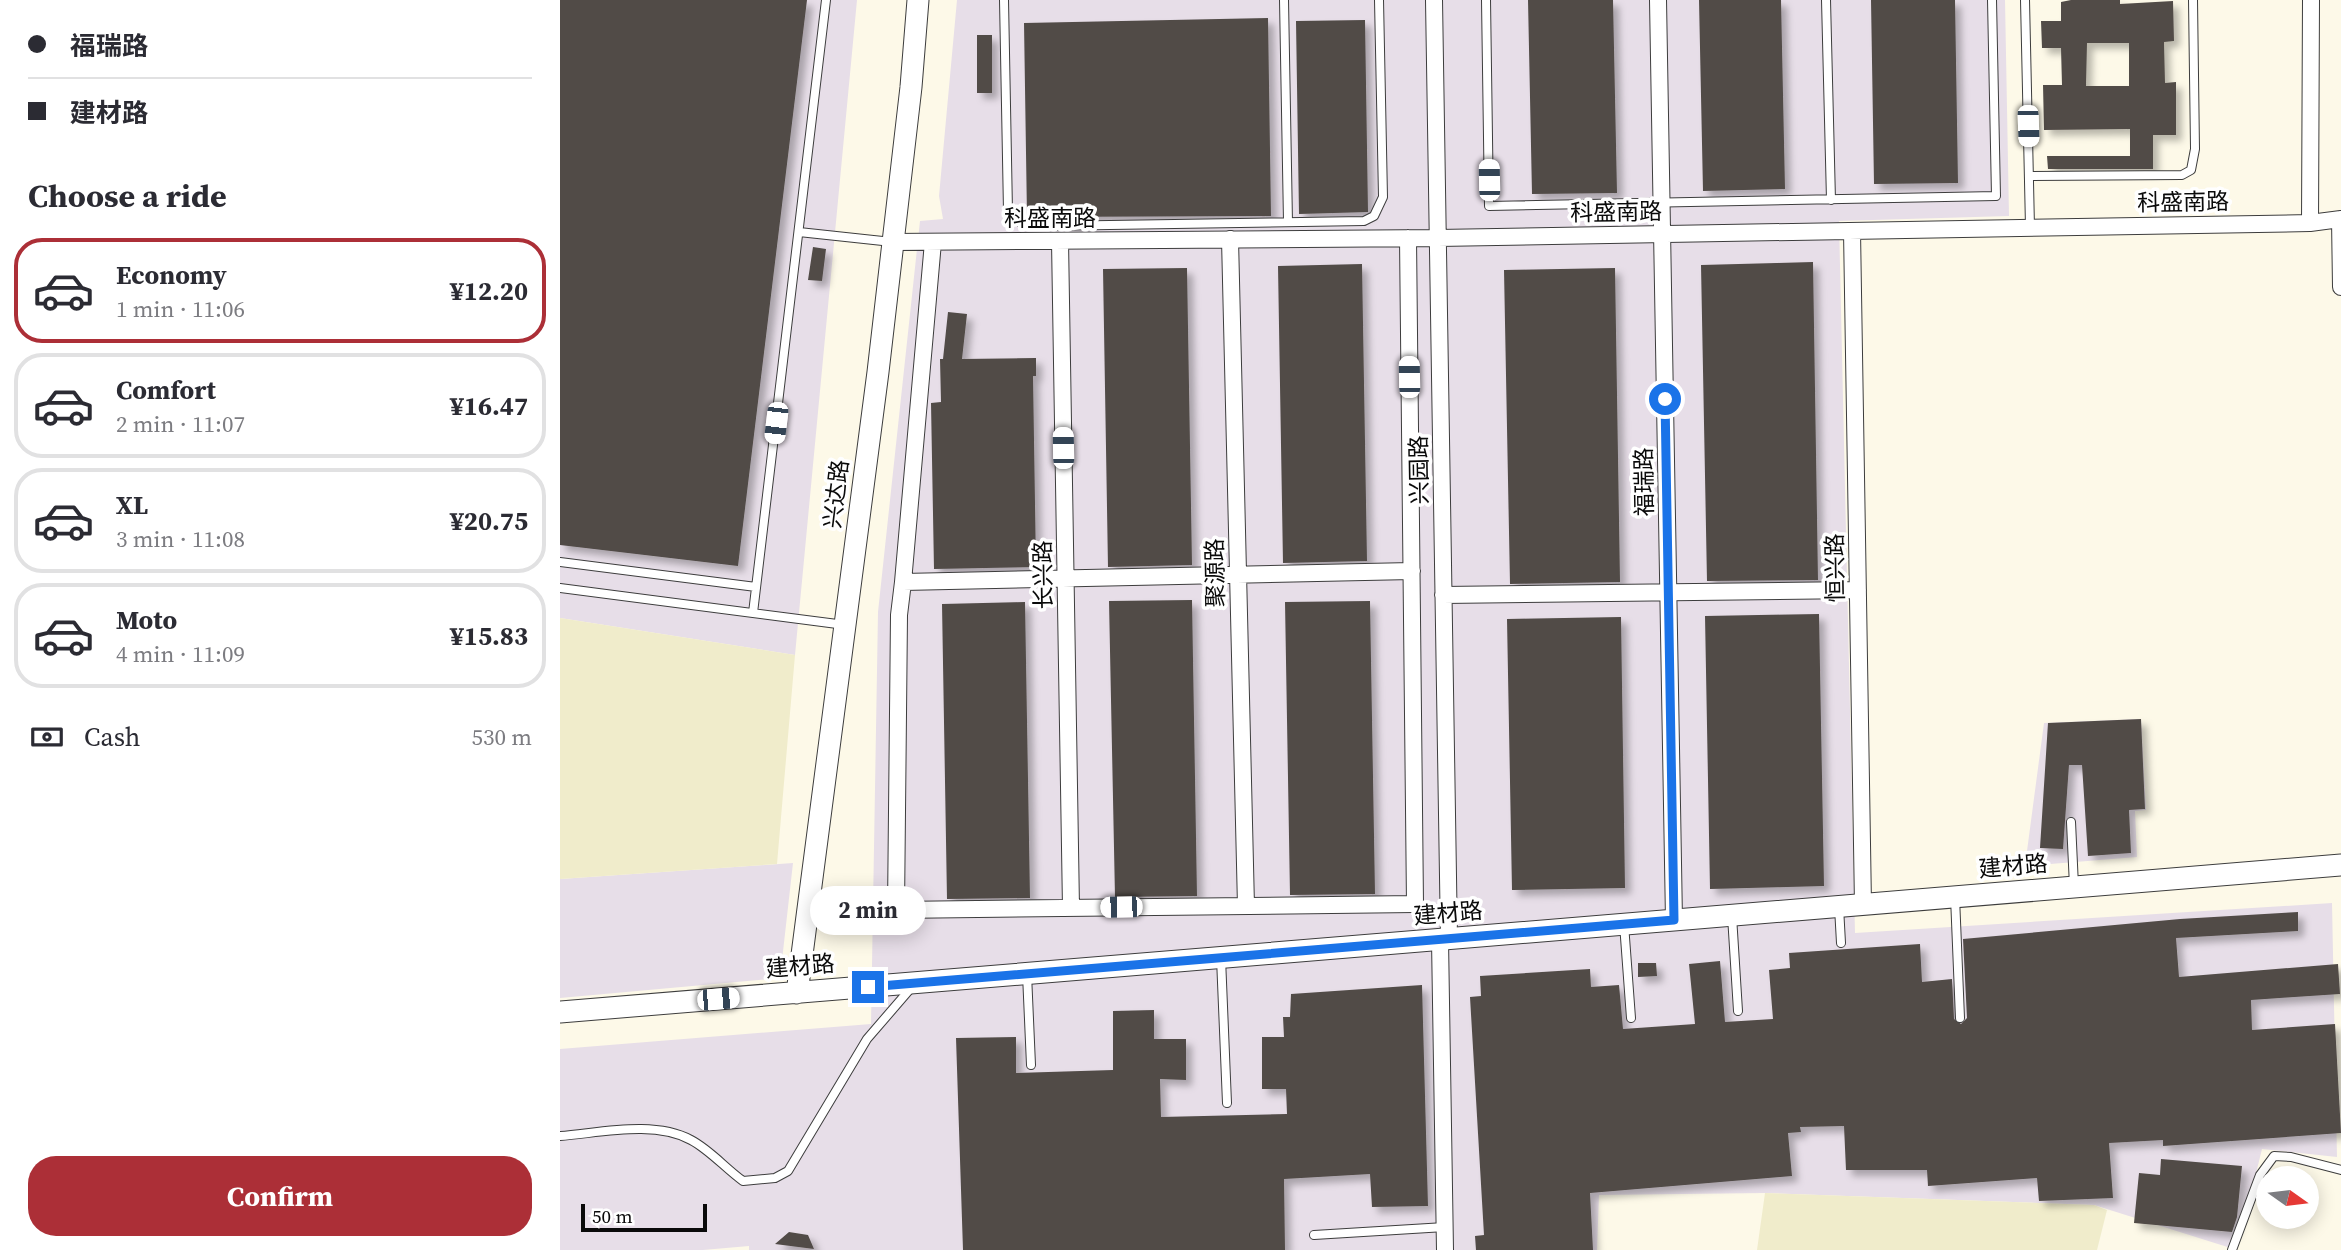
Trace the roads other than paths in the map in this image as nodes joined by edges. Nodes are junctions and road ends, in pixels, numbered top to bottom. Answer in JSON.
{"nodes":[{"id":1,"x":826,"y":0,"type":"edge"},
{"id":2,"x":918,"y":0,"type":"edge"},
{"id":3,"x":1004,"y":0,"type":"edge"},
{"id":4,"x":1284,"y":0,"type":"edge"},
{"id":5,"x":1379,"y":0,"type":"edge"},
{"id":6,"x":1434,"y":0,"type":"edge"},
{"id":7,"x":1486,"y":0,"type":"edge"},
{"id":8,"x":1658,"y":0,"type":"edge"},
{"id":9,"x":1826,"y":0,"type":"edge"},
{"id":10,"x":1992,"y":0,"type":"edge"},
{"id":11,"x":2025,"y":0,"type":"edge"},
{"id":12,"x":2193,"y":0,"type":"edge"},
{"id":13,"x":2311,"y":0,"type":"edge"},
{"id":14,"x":2029,"y":176,"type":"junction"},
{"id":15,"x":1831,"y":200,"type":"junction"},
{"id":16,"x":1662,"y":203,"type":"junction"},
{"id":17,"x":2340,"y":219,"type":"edge"},
{"id":18,"x":1288,"y":222,"type":"junction"},
{"id":19,"x":2310,"y":223,"type":"junction"},
{"id":20,"x":2030,"y":227,"type":"junction"},
{"id":21,"x":1852,"y":231,"type":"junction"},
{"id":22,"x":799,"y":232,"type":"junction"},
{"id":23,"x":1663,"y":234,"type":"junction"},
{"id":24,"x":1408,"y":238,"type":"junction"},
{"id":25,"x":1438,"y":238,"type":"junction"},
{"id":26,"x":1230,"y":239,"type":"junction"},
{"id":27,"x":1060,"y":241,"type":"junction"},
{"id":28,"x":892,"y":242,"type":"junction"},
{"id":29,"x":933,"y":242,"type":"junction"},
{"id":30,"x":2341,"y":287,"type":"edge"},
{"id":31,"x":560,"y":562,"type":"edge"},
{"id":32,"x":1412,"y":571,"type":"junction"},
{"id":33,"x":1238,"y":575,"type":"junction"},
{"id":34,"x":1066,"y":578,"type":"junction"},
{"id":35,"x":903,"y":582,"type":"junction"},
{"id":36,"x":756,"y":587,"type":"junction"},
{"id":37,"x":560,"y":588,"type":"edge"},
{"id":38,"x":1858,"y":590,"type":"junction"},
{"id":39,"x":1668,"y":592,"type":"junction"},
{"id":40,"x":1443,"y":595,"type":"junction"},
{"id":41,"x":753,"y":613,"type":"junction"},
{"id":42,"x":845,"y":625,"type":"junction"},
{"id":43,"x":2071,"y":822,"type":"dead end"},
{"id":44,"x":2341,"y":865,"type":"edge"},
{"id":45,"x":2074,"y":887,"type":"junction"},
{"id":46,"x":1955,"y":897,"type":"junction"},
{"id":47,"x":1863,"y":905,"type":"junction"},
{"id":48,"x":1246,"y":906,"type":"junction"},
{"id":49,"x":1839,"y":906,"type":"junction"},
{"id":50,"x":1072,"y":908,"type":"junction"},
{"id":51,"x":1732,"y":916,"type":"junction"},
{"id":52,"x":1674,"y":920,"type":"junction"},
{"id":53,"x":1624,"y":924,"type":"junction"},
{"id":54,"x":1444,"y":939,"type":"junction"},
{"id":55,"x":1841,"y":943,"type":"dead end"},
{"id":56,"x":1221,"y":958,"type":"junction"},
{"id":57,"x":1027,"y":974,"type":"junction"},
{"id":58,"x":915,"y":983,"type":"junction"},
{"id":59,"x":797,"y":993,"type":"junction"},
{"id":60,"x":1738,"y":1011,"type":"dead end"},
{"id":61,"x":560,"y":1012,"type":"edge"},
{"id":62,"x":1631,"y":1018,"type":"dead end"},
{"id":63,"x":1960,"y":1018,"type":"dead end"},
{"id":64,"x":1031,"y":1065,"type":"dead end"},
{"id":65,"x":1227,"y":1103,"type":"dead end"},
{"id":66,"x":560,"y":1136,"type":"edge"},
{"id":67,"x":2341,"y":1170,"type":"edge"},
{"id":68,"x":1445,"y":1227,"type":"junction"},
{"id":69,"x":1314,"y":1235,"type":"dead end"},
{"id":70,"x":1445,"y":1250,"type":"edge"},
{"id":71,"x":2232,"y":1250,"type":"edge"}],
"edges":[{"from":1,"to":22,"type":"lane"},
{"from":2,"to":28,"type":"street","name":"兴达路"},
{"from":3,"to":18,"type":"lane"},
{"from":4,"to":18,"type":"lane"},
{"from":5,"to":18,"type":"lane"},
{"from":6,"to":25,"type":"street","name":"兴园路"},
{"from":7,"to":16,"type":"lane"},
{"from":8,"to":16,"type":"street","name":"福瑞路"},
{"from":9,"to":15,"type":"lane"},
{"from":10,"to":15,"type":"lane"},
{"from":11,"to":14,"type":"lane"},
{"from":12,"to":14,"type":"lane"},
{"from":13,"to":19,"type":"street"},
{"from":14,"to":20,"type":"lane"},
{"from":15,"to":16,"type":"lane"},
{"from":16,"to":23,"type":"street","name":"福瑞路"},
{"from":17,"to":19,"type":"street","name":"科盛南路"},
{"from":17,"to":30,"type":"street"},
{"from":19,"to":20,"type":"street","name":"科盛南路"},
{"from":20,"to":21,"type":"street","name":"科盛南路"},
{"from":21,"to":23,"type":"street","name":"科盛南路"},
{"from":21,"to":38,"type":"street","name":"恒兴路"},
{"from":22,"to":28,"type":"lane"},
{"from":22,"to":36,"type":"lane"},
{"from":23,"to":25,"type":"street","name":"科盛南路"},
{"from":23,"to":39,"type":"street","name":"福瑞路"},
{"from":24,"to":25,"type":"street","name":"科盛南路"},
{"from":24,"to":26,"type":"street","name":"科盛南路"},
{"from":24,"to":32,"type":"street"},
{"from":25,"to":40,"type":"street","name":"兴园路"},
{"from":26,"to":27,"type":"street","name":"科盛南路"},
{"from":26,"to":33,"type":"street","name":"聚源路"},
{"from":27,"to":29,"type":"street","name":"科盛南路"},
{"from":27,"to":34,"type":"street","name":"长兴路"},
{"from":28,"to":29,"type":"street","name":"科盛南路"},
{"from":28,"to":42,"type":"street","name":"兴达路"},
{"from":29,"to":35,"type":"street"},
{"from":31,"to":36,"type":"lane"},
{"from":32,"to":33,"type":"street"},
{"from":32,"to":48,"type":"street"},
{"from":33,"to":34,"type":"street"},
{"from":33,"to":48,"type":"street","name":"聚源路"},
{"from":34,"to":35,"type":"street"},
{"from":34,"to":50,"type":"street","name":"长兴路"},
{"from":35,"to":50,"type":"street"},
{"from":36,"to":41,"type":"lane"},
{"from":37,"to":41,"type":"lane"},
{"from":38,"to":39,"type":"street"},
{"from":38,"to":47,"type":"street","name":"恒兴路"},
{"from":39,"to":40,"type":"street"},
{"from":39,"to":52,"type":"street","name":"福瑞路"},
{"from":40,"to":54,"type":"street","name":"兴园路"},
{"from":41,"to":42,"type":"lane"},
{"from":42,"to":59,"type":"street","name":"兴达路"},
{"from":43,"to":45,"type":"lane"},
{"from":44,"to":45,"type":"street","name":"建材路"},
{"from":45,"to":46,"type":"street","name":"建材路"},
{"from":46,"to":47,"type":"street","name":"建材路"},
{"from":46,"to":63,"type":"lane"},
{"from":47,"to":49,"type":"street","name":"建材路"},
{"from":48,"to":50,"type":"street"},
{"from":49,"to":51,"type":"street","name":"建材路"},
{"from":49,"to":55,"type":"lane"},
{"from":51,"to":52,"type":"street","name":"建材路"},
{"from":51,"to":60,"type":"lane"},
{"from":52,"to":53,"type":"street","name":"建材路"},
{"from":53,"to":54,"type":"street","name":"建材路"},
{"from":53,"to":62,"type":"lane"},
{"from":54,"to":56,"type":"street","name":"建材路"},
{"from":54,"to":68,"type":"street","name":"兴园路"},
{"from":56,"to":57,"type":"street","name":"建材路"},
{"from":56,"to":65,"type":"lane"},
{"from":57,"to":58,"type":"street","name":"建材路"},
{"from":57,"to":64,"type":"lane"},
{"from":58,"to":59,"type":"street","name":"建材路"},
{"from":58,"to":66,"type":"lane"},
{"from":59,"to":61,"type":"street","name":"建材路"},
{"from":67,"to":71,"type":"lane"},
{"from":68,"to":69,"type":"lane"},
{"from":68,"to":70,"type":"street","name":"兴园路"}]}
